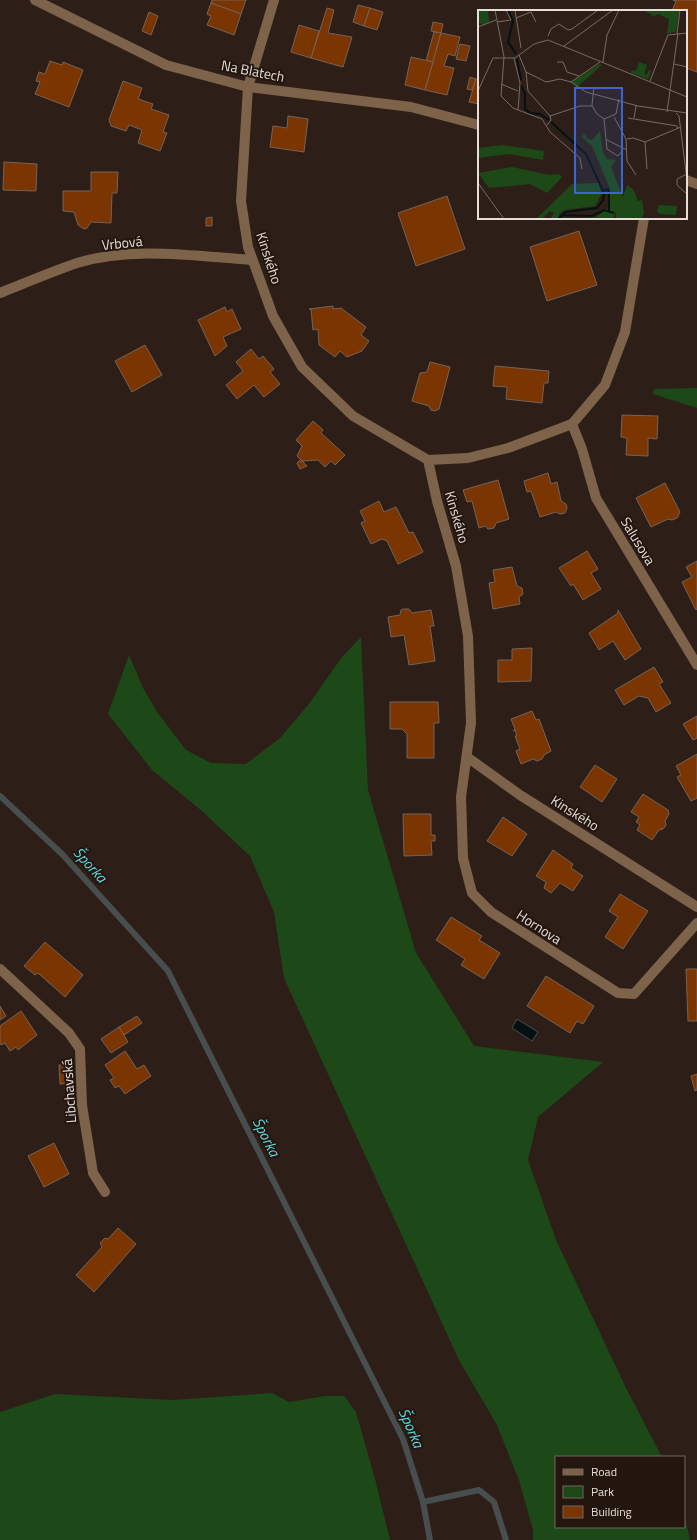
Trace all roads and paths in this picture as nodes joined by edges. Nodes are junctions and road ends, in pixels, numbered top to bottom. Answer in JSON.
{"nodes":[{"id":1,"x":35,"y":0,"type":"edge"},
{"id":2,"x":274,"y":0,"type":"edge"},
{"id":3,"x":248,"y":87,"type":"junction"},
{"id":4,"x":478,"y":125,"type":"edge"},
{"id":5,"x":687,"y":180,"type":"edge"},
{"id":6,"x":697,"y":184,"type":"edge"},
{"id":7,"x":644,"y":219,"type":"edge"},
{"id":8,"x":252,"y":260,"type":"junction"},
{"id":9,"x":0,"y":293,"type":"edge"},
{"id":10,"x":572,"y":424,"type":"junction"},
{"id":11,"x":428,"y":460,"type":"junction"},
{"id":12,"x":697,"y":665,"type":"edge"},
{"id":13,"x":467,"y":757,"type":"junction"},
{"id":14,"x":697,"y":907,"type":"edge"},
{"id":15,"x":697,"y":923,"type":"edge"},
{"id":16,"x":0,"y":969,"type":"edge"},
{"id":17,"x":105,"y":1192,"type":"dead end"}],
"edges":[{"from":1,"to":3,"type":"street","name":"Na Blatech"},
{"from":2,"to":3,"type":"street","name":"Kinského"},
{"from":3,"to":4,"type":"street","name":"Na Blatech"},
{"from":3,"to":8,"type":"street","name":"Kinského"},
{"from":5,"to":6,"type":"street"},
{"from":7,"to":10,"type":"street"},
{"from":8,"to":9,"type":"street","name":"Vrbová"},
{"from":8,"to":11,"type":"street","name":"Kinského"},
{"from":10,"to":11,"type":"street"},
{"from":10,"to":12,"type":"street","name":"Salusova"},
{"from":11,"to":13,"type":"street","name":"Kinského"},
{"from":13,"to":14,"type":"street","name":"Kinského"},
{"from":13,"to":15,"type":"street","name":"Hornova"},
{"from":16,"to":17,"type":"street","name":"Libchavská"}]}
